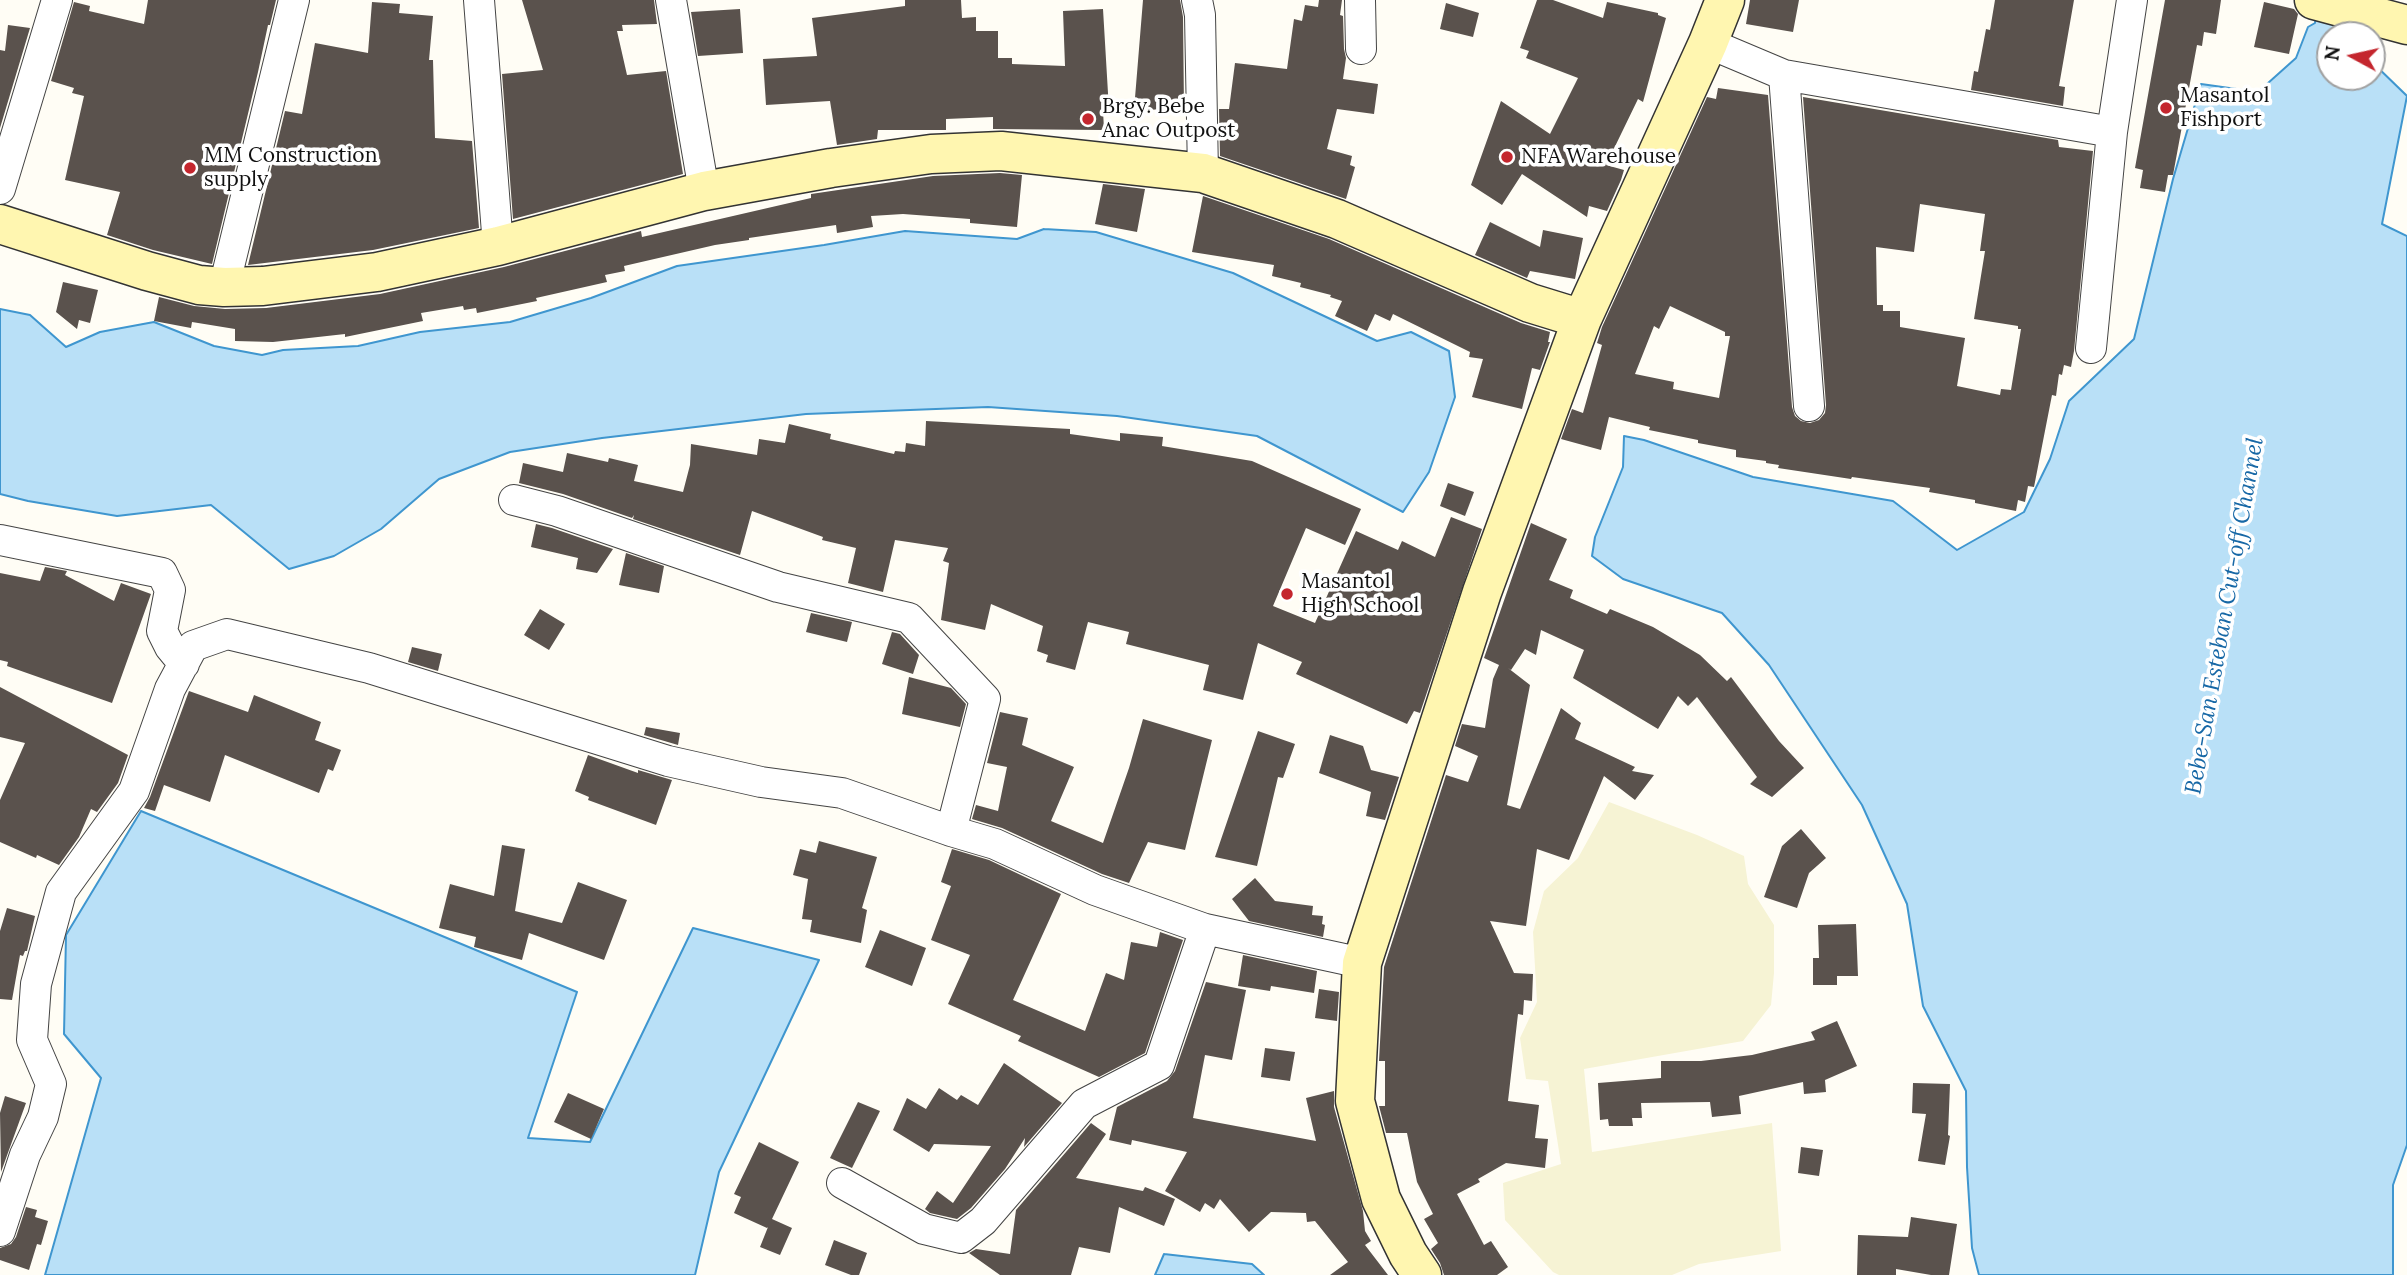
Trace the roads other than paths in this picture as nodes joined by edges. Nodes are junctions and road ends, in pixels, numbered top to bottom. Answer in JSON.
{"nodes":[{"id":1,"x":57,"y":0,"type":"edge"},
{"id":2,"x":294,"y":0,"type":"edge"},
{"id":3,"x":478,"y":0,"type":"edge"},
{"id":4,"x":671,"y":0,"type":"edge"},
{"id":5,"x":1197,"y":0,"type":"edge"},
{"id":6,"x":1360,"y":0,"type":"edge"},
{"id":7,"x":1725,"y":0,"type":"edge"},
{"id":8,"x":2132,"y":0,"type":"edge"},
{"id":9,"x":2314,"y":0,"type":"edge"},
{"id":10,"x":2406,"y":25,"type":"edge"},
{"id":11,"x":1707,"y":43,"type":"junction"},
{"id":12,"x":1361,"y":49,"type":"dead end"},
{"id":13,"x":1784,"y":75,"type":"junction"},
{"id":14,"x":2112,"y":132,"type":"junction"},
{"id":15,"x":1203,"y":173,"type":"junction"},
{"id":16,"x":0,"y":189,"type":"edge"},
{"id":17,"x":704,"y":191,"type":"junction"},
{"id":18,"x":0,"y":223,"type":"edge"},
{"id":19,"x":498,"y":246,"type":"junction"},
{"id":20,"x":224,"y":287,"type":"junction"},
{"id":21,"x":1582,"y":319,"type":"junction"},
{"id":22,"x":2091,"y":348,"type":"dead end"},
{"id":23,"x":1810,"y":406,"type":"dead end"},
{"id":24,"x":514,"y":500,"type":"dead end"},
{"id":25,"x":0,"y":540,"type":"edge"},
{"id":26,"x":184,"y":664,"type":"junction"},
{"id":27,"x":951,"y":831,"type":"junction"},
{"id":28,"x":1205,"y":929,"type":"junction"},
{"id":29,"x":1362,"y":963,"type":"junction"},
{"id":30,"x":842,"y":1183,"type":"dead end"},
{"id":31,"x":0,"y":1231,"type":"edge"},
{"id":32,"x":1422,"y":1275,"type":"edge"}],
"edges":[{"from":1,"to":16,"type":"street"},
{"from":2,"to":20,"type":"street"},
{"from":3,"to":19,"type":"street"},
{"from":4,"to":17,"type":"street"},
{"from":5,"to":15,"type":"street"},
{"from":6,"to":12,"type":"street"},
{"from":7,"to":11,"type":"main road"},
{"from":8,"to":14,"type":"street"},
{"from":9,"to":10,"type":"main road"},
{"from":11,"to":13,"type":"street"},
{"from":11,"to":21,"type":"main road"},
{"from":13,"to":14,"type":"street"},
{"from":13,"to":23,"type":"street"},
{"from":14,"to":22,"type":"street"},
{"from":15,"to":17,"type":"main road"},
{"from":15,"to":21,"type":"main road"},
{"from":17,"to":19,"type":"main road"},
{"from":18,"to":20,"type":"main road"},
{"from":19,"to":20,"type":"main road"},
{"from":21,"to":29,"type":"main road"},
{"from":24,"to":27,"type":"street"},
{"from":25,"to":26,"type":"street"},
{"from":26,"to":27,"type":"street"},
{"from":26,"to":31,"type":"street"},
{"from":27,"to":28,"type":"street"},
{"from":28,"to":29,"type":"street"},
{"from":28,"to":30,"type":"street"},
{"from":29,"to":32,"type":"main road"}]}
